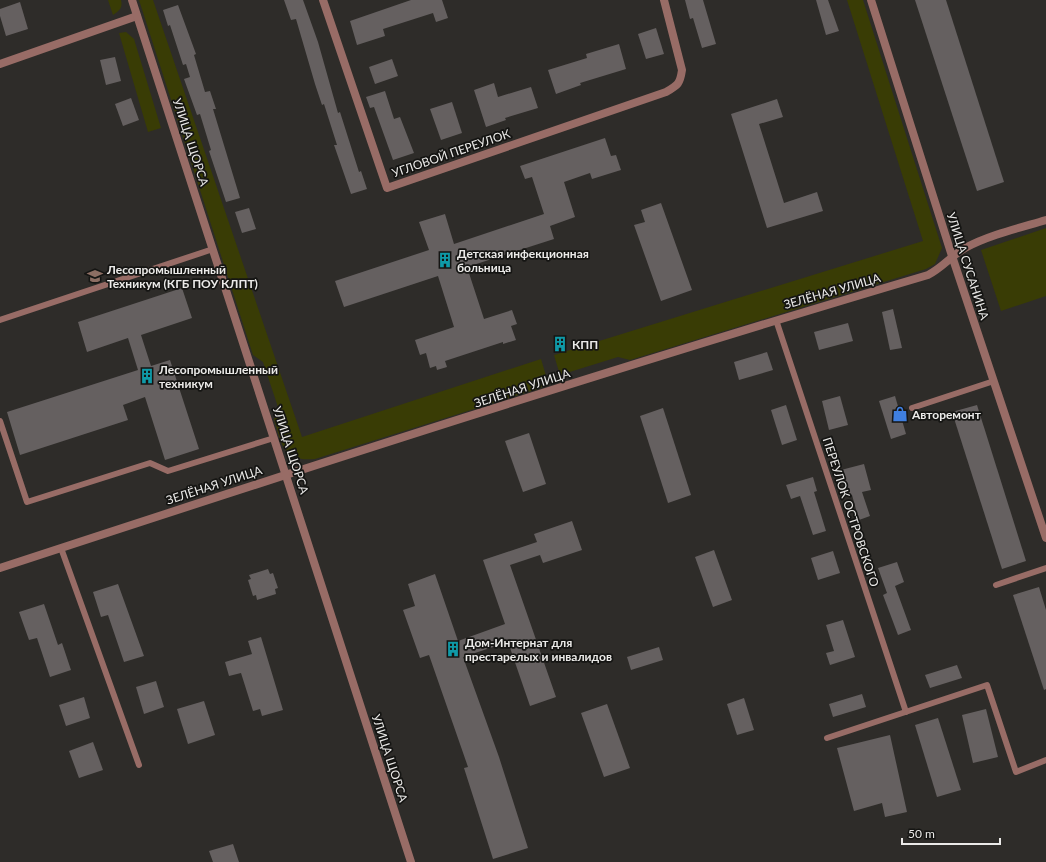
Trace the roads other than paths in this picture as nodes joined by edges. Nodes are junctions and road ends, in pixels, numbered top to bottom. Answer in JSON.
{"nodes":[{"id":1,"x":132,"y":0,"type":"edge"},
{"id":2,"x":323,"y":0,"type":"edge"},
{"id":3,"x":664,"y":0,"type":"edge"},
{"id":4,"x":871,"y":0,"type":"edge"},
{"id":5,"x":137,"y":16,"type":"junction"},
{"id":6,"x":0,"y":64,"type":"edge"},
{"id":7,"x":1046,"y":220,"type":"edge"},
{"id":8,"x":213,"y":249,"type":"junction"},
{"id":9,"x":952,"y":256,"type":"junction"},
{"id":10,"x":0,"y":320,"type":"edge"},
{"id":11,"x":776,"y":320,"type":"junction"},
{"id":12,"x":994,"y":381,"type":"junction"},
{"id":13,"x":912,"y":408,"type":"dead end"},
{"id":14,"x":0,"y":421,"type":"edge"},
{"id":15,"x":274,"y":438,"type":"junction"},
{"id":16,"x":286,"y":475,"type":"junction"},
{"id":17,"x":1046,"y":538,"type":"edge"},
{"id":18,"x":62,"y":548,"type":"junction"},
{"id":19,"x":0,"y":568,"type":"edge"},
{"id":20,"x":1046,"y":568,"type":"edge"},
{"id":21,"x":996,"y":585,"type":"dead end"},
{"id":22,"x":906,"y":712,"type":"junction"},
{"id":23,"x":827,"y":738,"type":"dead end"},
{"id":24,"x":1046,"y":760,"type":"edge"},
{"id":25,"x":139,"y":765,"type":"dead end"},
{"id":26,"x":411,"y":862,"type":"edge"}],
"edges":[{"from":1,"to":5,"type":"street","name":"УЛИЦА ЩОРСА"},
{"from":2,"to":3,"type":"street","name":"УГЛОВОЙ ПЕРЕУЛОК"},
{"from":4,"to":9,"type":"street","name":"УЛИЦА СУСАНИНА"},
{"from":5,"to":6,"type":"street"},
{"from":5,"to":8,"type":"street","name":"УЛИЦА ЩОРСА"},
{"from":7,"to":9,"type":"street","name":"ЗЕЛЁНАЯ УЛИЦА"},
{"from":8,"to":10,"type":"lane"},
{"from":8,"to":15,"type":"street","name":"УЛИЦА ЩОРСА"},
{"from":9,"to":11,"type":"street","name":"ЗЕЛЁНАЯ УЛИЦА"},
{"from":9,"to":12,"type":"street","name":"УЛИЦА СУСАНИНА"},
{"from":11,"to":16,"type":"street","name":"ЗЕЛЁНАЯ УЛИЦА"},
{"from":11,"to":22,"type":"lane","name":"ПЕРЕУЛОК ОСТРОВСКОГО"},
{"from":12,"to":13,"type":"lane"},
{"from":12,"to":17,"type":"street","name":"УЛИЦА СУСАНИНА"},
{"from":14,"to":15,"type":"lane"},
{"from":15,"to":16,"type":"street","name":"УЛИЦА ЩОРСА"},
{"from":16,"to":18,"type":"street","name":"ЗЕЛЁНАЯ УЛИЦА"},
{"from":16,"to":26,"type":"street","name":"УЛИЦА ЩОРСА"},
{"from":18,"to":19,"type":"street","name":"ЗЕЛЁНАЯ УЛИЦА"},
{"from":18,"to":25,"type":"lane"},
{"from":20,"to":21,"type":"lane"},
{"from":22,"to":23,"type":"lane"},
{"from":22,"to":24,"type":"lane"}]}
